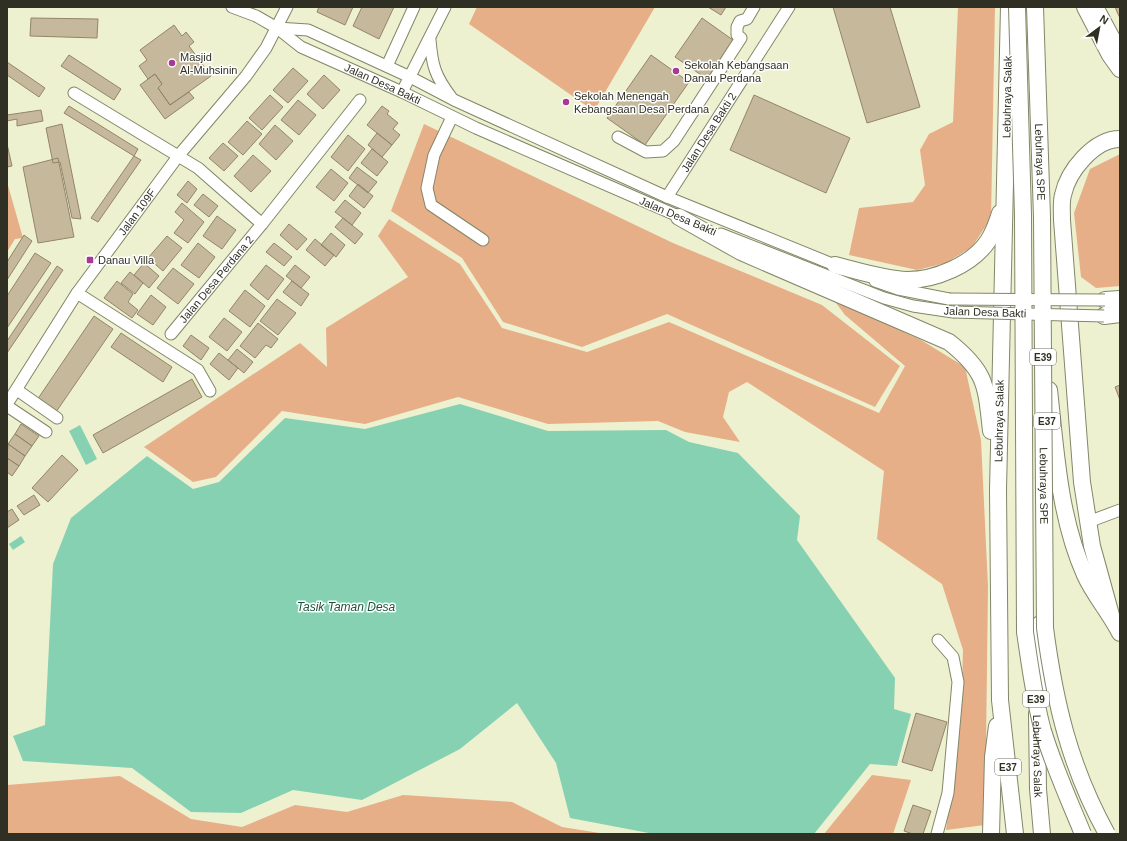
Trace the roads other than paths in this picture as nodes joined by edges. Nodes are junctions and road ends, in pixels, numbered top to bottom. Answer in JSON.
{"nodes":[{"id":1,"x":232,"y":7,"type":"edge"},
{"id":2,"x":287,"y":7,"type":"edge"},
{"id":3,"x":414,"y":7,"type":"edge"},
{"id":4,"x":445,"y":7,"type":"edge"},
{"id":5,"x":754,"y":7,"type":"edge"},
{"id":6,"x":789,"y":7,"type":"edge"},
{"id":7,"x":1009,"y":7,"type":"edge"},
{"id":8,"x":1017,"y":7,"type":"edge"},
{"id":9,"x":1035,"y":7,"type":"edge"},
{"id":10,"x":1043,"y":7,"type":"edge"},
{"id":11,"x":1090,"y":8,"type":"edge"},
{"id":12,"x":278,"y":28,"type":"junction"},
{"id":13,"x":430,"y":38,"type":"junction"},
{"id":14,"x":1120,"y":48,"type":"edge"},
{"id":15,"x":387,"y":66,"type":"junction"},
{"id":16,"x":1120,"y":69,"type":"edge"},
{"id":17,"x":410,"y":77,"type":"junction"},
{"id":18,"x":402,"y":92,"type":"junction"},
{"id":19,"x":74,"y":93,"type":"dead end"},
{"id":20,"x":360,"y":100,"type":"dead end"},
{"id":21,"x":454,"y":100,"type":"junction"},
{"id":22,"x":452,"y":117,"type":"junction"},
{"id":23,"x":618,"y":137,"type":"dead end"},
{"id":24,"x":1120,"y":139,"type":"edge"},
{"id":25,"x":179,"y":155,"type":"junction"},
{"id":26,"x":667,"y":197,"type":"junction"},
{"id":27,"x":1004,"y":200,"type":"junction"},
{"id":28,"x":679,"y":217,"type":"junction"},
{"id":29,"x":262,"y":224,"type":"junction"},
{"id":30,"x":483,"y":240,"type":"dead end"},
{"id":31,"x":835,"y":265,"type":"junction"},
{"id":32,"x":78,"y":293,"type":"junction"},
{"id":33,"x":1110,"y":305,"type":"edge"},
{"id":34,"x":1120,"y":314,"type":"edge"},
{"id":35,"x":171,"y":334,"type":"dead end"},
{"id":36,"x":1046,"y":340,"type":"junction"},
{"id":37,"x":17,"y":390,"type":"junction"},
{"id":38,"x":210,"y":391,"type":"dead end"},
{"id":39,"x":7,"y":405,"type":"edge"},
{"id":40,"x":57,"y":418,"type":"dead end"},
{"id":41,"x":46,"y":432,"type":"dead end"},
{"id":42,"x":998,"y":490,"type":"junction"},
{"id":43,"x":1120,"y":510,"type":"edge"},
{"id":44,"x":1088,"y":522,"type":"junction"},
{"id":45,"x":1111,"y":615,"type":"junction"},
{"id":46,"x":1120,"y":633,"type":"edge"},
{"id":47,"x":938,"y":640,"type":"dead end"},
{"id":48,"x":1000,"y":700,"type":"junction"},
{"id":49,"x":937,"y":834,"type":"edge"},
{"id":50,"x":991,"y":834,"type":"edge"},
{"id":51,"x":1015,"y":834,"type":"edge"},
{"id":52,"x":1042,"y":834,"type":"edge"},
{"id":53,"x":1083,"y":834,"type":"edge"},
{"id":54,"x":1108,"y":834,"type":"edge"}],
"edges":[{"from":1,"to":12,"type":"street","name":"Jalan Desa Bakti"},
{"from":2,"to":12,"type":"street","name":"Jalan 109F"},
{"from":3,"to":15,"type":"street"},
{"from":4,"to":13,"type":"street"},
{"from":5,"to":23,"type":"street"},
{"from":6,"to":26,"type":"street","name":"Jalan Desa Bakti 2"},
{"from":7,"to":27,"type":"highway","name":"Lebuhraya Salak","number":"E37"},
{"from":8,"to":53,"type":"highway","name":"Lebuhraya SPE","number":"E39","bridge":true},
{"from":9,"to":54,"type":"highway","name":"Lebuhraya SPE","number":"E39","bridge":true},
{"from":10,"to":36,"type":"highway","name":"Lebuhraya Salak","number":"E37"},
{"from":11,"to":14,"type":"street"},
{"from":11,"to":16,"type":"highway"},
{"from":12,"to":15,"type":"street","name":"Jalan Desa Bakti"},
{"from":12,"to":18,"type":"street","name":"Jalan Desa Bakti"},
{"from":12,"to":25,"type":"street","name":"Jalan 109F"},
{"from":13,"to":17,"type":"street"},
{"from":13,"to":21,"type":"street"},
{"from":15,"to":17,"type":"street","name":"Jalan Desa Bakti"},
{"from":17,"to":18,"type":"street"},
{"from":17,"to":21,"type":"street","name":"Jalan Desa Bakti"},
{"from":18,"to":22,"type":"street","name":"Jalan Desa Bakti"},
{"from":19,"to":25,"type":"street"},
{"from":20,"to":29,"type":"street","name":"Jalan Desa Perdana 2"},
{"from":21,"to":26,"type":"street","name":"Jalan Desa Bakti"},
{"from":22,"to":28,"type":"street","name":"Jalan Desa Bakti"},
{"from":22,"to":30,"type":"street"},
{"from":24,"to":44,"type":"highway"},
{"from":25,"to":29,"type":"street"},
{"from":25,"to":32,"type":"street","name":"Jalan 109F"},
{"from":26,"to":31,"type":"street","name":"Jalan Desa Bakti"},
{"from":27,"to":31,"type":"highway"},
{"from":27,"to":42,"type":"highway","name":"Lebuhraya Salak","number":"E37"},
{"from":28,"to":33,"type":"street","name":"Jalan Desa Bakti","bridge":true},
{"from":28,"to":42,"type":"highway"},
{"from":29,"to":35,"type":"street","name":"Jalan Desa Perdana 2"},
{"from":31,"to":33,"type":"street","name":"Jalan Desa Bakti","bridge":true},
{"from":32,"to":37,"type":"street","name":"Jalan 109F"},
{"from":32,"to":38,"type":"street"},
{"from":33,"to":34,"type":"highway"},
{"from":36,"to":45,"type":"highway"},
{"from":36,"to":52,"type":"highway","name":"Lebuhraya Salak","number":"E37"},
{"from":37,"to":39,"type":"street","name":"Jalan 109F"},
{"from":37,"to":40,"type":"street"},
{"from":39,"to":41,"type":"street"},
{"from":42,"to":48,"type":"highway","name":"Lebuhraya Salak","number":"E37"},
{"from":43,"to":44,"type":"street"},
{"from":44,"to":45,"type":"highway"},
{"from":45,"to":46,"type":"highway"},
{"from":47,"to":49,"type":"street"},
{"from":48,"to":50,"type":"highway"},
{"from":48,"to":51,"type":"highway","name":"Lebuhraya Salak","number":"E37"}]}
